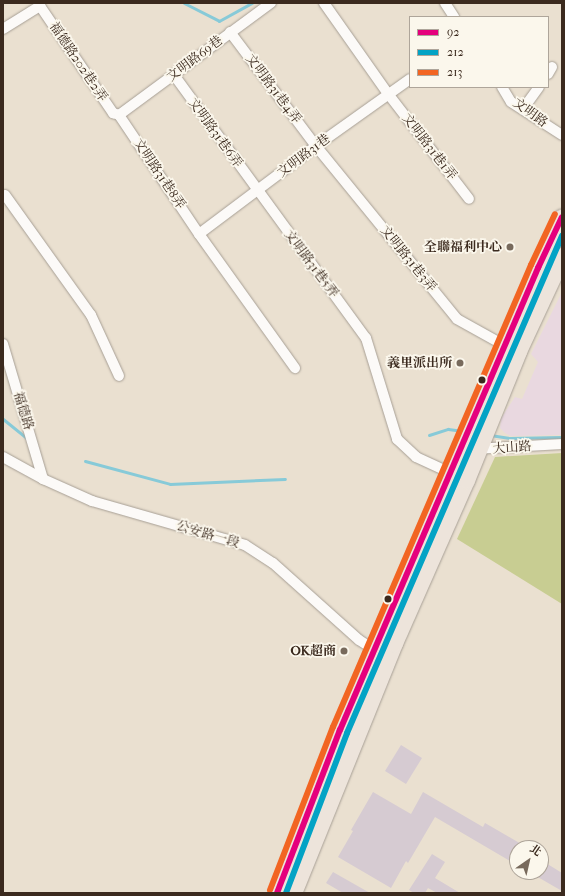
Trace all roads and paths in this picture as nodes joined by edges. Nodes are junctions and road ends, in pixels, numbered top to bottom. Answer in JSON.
{"nodes":[{"id":1,"x":271,"y":3,"type":"edge"},
{"id":2,"x":324,"y":3,"type":"edge"},
{"id":3,"x":445,"y":3,"type":"edge"},
{"id":4,"x":453,"y":16,"type":"edge"},
{"id":5,"x":3,"y":30,"type":"edge"},
{"id":6,"x":230,"y":32,"type":"junction"},
{"id":7,"x":174,"y":75,"type":"junction"},
{"id":8,"x":409,"y":80,"type":"edge"},
{"id":9,"x":503,"y":88,"type":"edge"},
{"id":10,"x":537,"y":88,"type":"edge"},
{"id":11,"x":389,"y":95,"type":"junction"},
{"id":12,"x":523,"y":109,"type":"junction"},
{"id":13,"x":119,"y":115,"type":"junction"},
{"id":14,"x":562,"y":136,"type":"edge"},
{"id":15,"x":316,"y":146,"type":"junction"},
{"id":16,"x":257,"y":191,"type":"junction"},
{"id":17,"x":4,"y":195,"type":"edge"},
{"id":18,"x":469,"y":198,"type":"dead end"},
{"id":19,"x":562,"y":217,"type":"edge"},
{"id":20,"x":199,"y":234,"type":"junction"},
{"id":21,"x":562,"y":256,"type":"edge"},
{"id":22,"x":3,"y":344,"type":"edge"},
{"id":23,"x":511,"y":349,"type":"junction"},
{"id":24,"x":295,"y":368,"type":"dead end"},
{"id":25,"x":119,"y":376,"type":"dead end"},
{"id":26,"x":562,"y":444,"type":"edge"},
{"id":27,"x":471,"y":448,"type":"junction"},
{"id":28,"x":3,"y":457,"type":"edge"},
{"id":29,"x":458,"y":477,"type":"junction"},
{"id":30,"x":43,"y":479,"type":"junction"},
{"id":31,"x":381,"y":654,"type":"junction"},
{"id":32,"x":277,"y":893,"type":"edge"},
{"id":33,"x":293,"y":893,"type":"edge"}],
"edges":[{"from":1,"to":6,"type":"street","name":"文明路69巷"},
{"from":2,"to":11,"type":"street","name":"文明路31巷1弄"},
{"from":3,"to":4,"type":"street"},
{"from":5,"to":13,"type":"street","name":"福德路202巷2弄"},
{"from":6,"to":7,"type":"street","name":"文明路69巷"},
{"from":6,"to":15,"type":"street","name":"文明路31巷4弄"},
{"from":7,"to":13,"type":"street","name":"文明路69巷"},
{"from":7,"to":16,"type":"street","name":"文明路31巷6弄"},
{"from":8,"to":11,"type":"street","name":"文明路31巷"},
{"from":9,"to":12,"type":"street","name":"文明路"},
{"from":10,"to":12,"type":"street"},
{"from":11,"to":15,"type":"street","name":"文明路31巷"},
{"from":11,"to":18,"type":"street","name":"文明路31巷1弄"},
{"from":12,"to":14,"type":"street","name":"文明路"},
{"from":13,"to":20,"type":"street","name":"文明路31巷8弄"},
{"from":15,"to":16,"type":"street","name":"文明路31巷"},
{"from":15,"to":23,"type":"street","name":"文明路31巷3弄"},
{"from":16,"to":20,"type":"street","name":"文明路31巷"},
{"from":16,"to":29,"type":"street","name":"文明路31巷5弄"},
{"from":17,"to":25,"type":"street"},
{"from":19,"to":23,"type":"main road"},
{"from":20,"to":24,"type":"street","name":"文明路31巷8弄"},
{"from":21,"to":23,"type":"main road"},
{"from":22,"to":30,"type":"street","name":"福德路"},
{"from":23,"to":27,"type":"main road"},
{"from":26,"to":27,"type":"street","name":"大山路"},
{"from":27,"to":29,"type":"main road"},
{"from":28,"to":30,"type":"street","name":"公安路一段"},
{"from":29,"to":31,"type":"main road"},
{"from":30,"to":31,"type":"street","name":"公安路一段"},
{"from":31,"to":32,"type":"main road"},
{"from":31,"to":33,"type":"main road"}]}
